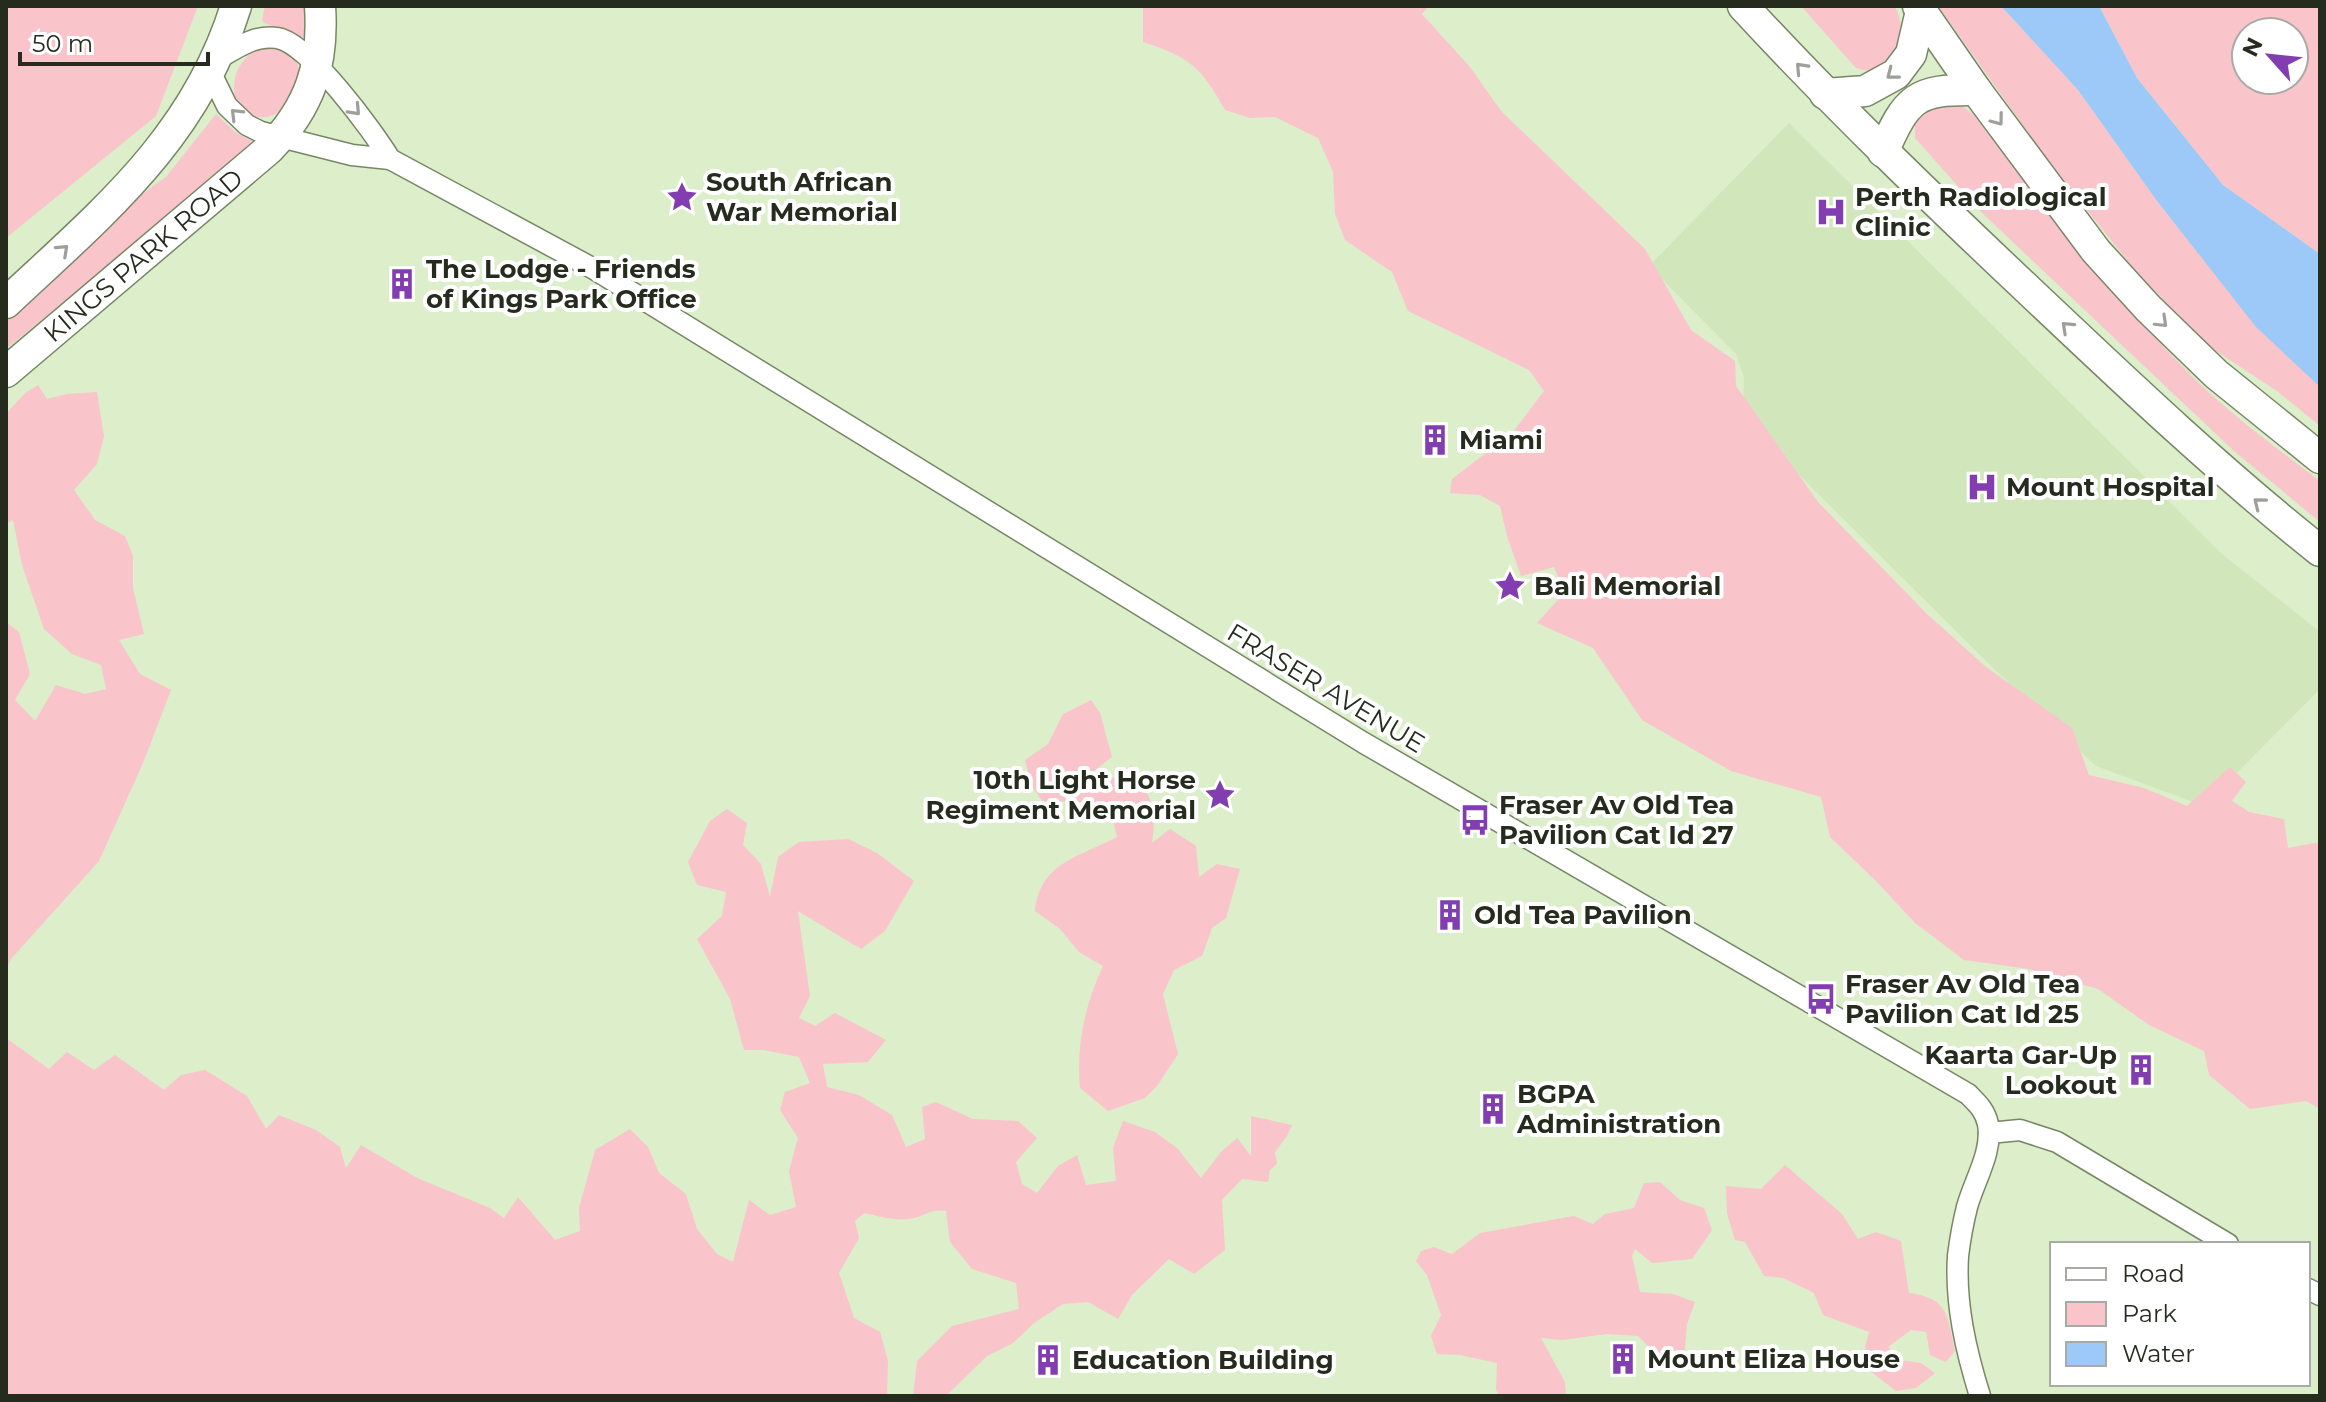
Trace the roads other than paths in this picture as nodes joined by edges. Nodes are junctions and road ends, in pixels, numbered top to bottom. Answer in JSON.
{"nodes":[{"id":1,"x":236,"y":6,"type":"edge"},
{"id":2,"x":320,"y":6,"type":"edge"},
{"id":3,"x":1743,"y":6,"type":"edge"},
{"id":4,"x":1919,"y":8,"type":"edge"},
{"id":5,"x":317,"y":65,"type":"junction"},
{"id":6,"x":212,"y":66,"type":"junction"},
{"id":7,"x":1976,"y":90,"type":"junction"},
{"id":8,"x":1825,"y":94,"type":"junction"},
{"id":9,"x":280,"y":138,"type":"junction"},
{"id":10,"x":1883,"y":152,"type":"junction"},
{"id":11,"x":390,"y":159,"type":"junction"},
{"id":12,"x":6,"y":303,"type":"edge"},
{"id":13,"x":6,"y":372,"type":"edge"},
{"id":14,"x":2320,"y":458,"type":"edge"},
{"id":15,"x":2320,"y":551,"type":"edge"},
{"id":16,"x":1989,"y":1133,"type":"junction"},
{"id":17,"x":2225,"y":1242,"type":"edge"},
{"id":18,"x":1980,"y":1396,"type":"edge"}],
"edges":[{"from":1,"to":6,"type":"main road","name":"KINGS PARK ROAD"},
{"from":2,"to":5,"type":"main road"},
{"from":8,"to":3,"type":"main road","one_way":true},
{"from":4,"to":7,"type":"main road"},
{"from":4,"to":8,"type":"main road","one_way":true},
{"from":5,"to":6,"type":"street"},
{"from":5,"to":9,"type":"main road"},
{"from":5,"to":11,"type":"street","one_way":true},
{"from":9,"to":6,"type":"street","name":"FRASER AVENUE","one_way":true},
{"from":12,"to":6,"type":"main road","name":"KINGS PARK ROAD","one_way":true},
{"from":7,"to":10,"type":"main road"},
{"from":7,"to":14,"type":"main road","one_way":true},
{"from":8,"to":10,"type":"main road"},
{"from":9,"to":11,"type":"street","name":"FRASER AVENUE"},
{"from":9,"to":13,"type":"main road","name":"KINGS PARK ROAD"},
{"from":15,"to":10,"type":"main road","one_way":true},
{"from":11,"to":16,"type":"street","name":"FRASER AVENUE"},
{"from":16,"to":17,"type":"street"},
{"from":16,"to":18,"type":"street"}]}
